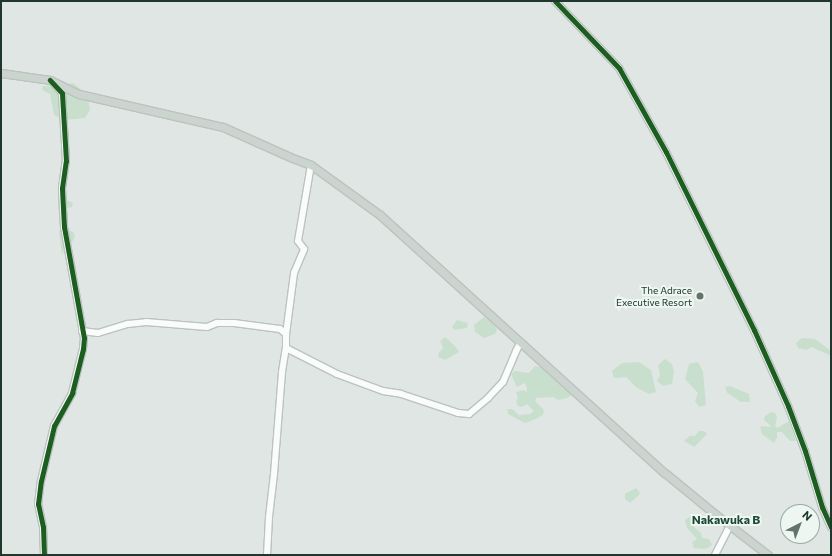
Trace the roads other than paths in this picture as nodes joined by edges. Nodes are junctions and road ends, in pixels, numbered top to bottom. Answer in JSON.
{"nodes":[{"id":1,"x":555,"y":1,"type":"edge"},
{"id":2,"x":1,"y":73,"type":"edge"},
{"id":3,"x":50,"y":80,"type":"junction"},
{"id":4,"x":311,"y":165,"type":"junction"},
{"id":5,"x":82,"y":330,"type":"junction"},
{"id":6,"x":286,"y":334,"type":"junction"},
{"id":7,"x":522,"y":342,"type":"junction"},
{"id":8,"x":286,"y":348,"type":"junction"},
{"id":9,"x":730,"y":526,"type":"junction"},
{"id":10,"x":831,"y":527,"type":"edge"},
{"id":11,"x":44,"y":555,"type":"edge"},
{"id":12,"x":267,"y":555,"type":"edge"},
{"id":13,"x":715,"y":555,"type":"edge"},
{"id":14,"x":768,"y":555,"type":"edge"}],
"edges":[{"from":1,"to":10,"type":"street"},
{"from":2,"to":3,"type":"main road"},
{"from":3,"to":4,"type":"main road"},
{"from":3,"to":5,"type":"street"},
{"from":4,"to":6,"type":"street"},
{"from":4,"to":7,"type":"main road"},
{"from":5,"to":6,"type":"street"},
{"from":5,"to":11,"type":"street"},
{"from":6,"to":8,"type":"street"},
{"from":7,"to":8,"type":"street"},
{"from":7,"to":9,"type":"main road"},
{"from":8,"to":12,"type":"street"},
{"from":9,"to":13,"type":"street"},
{"from":9,"to":14,"type":"main road"}]}
